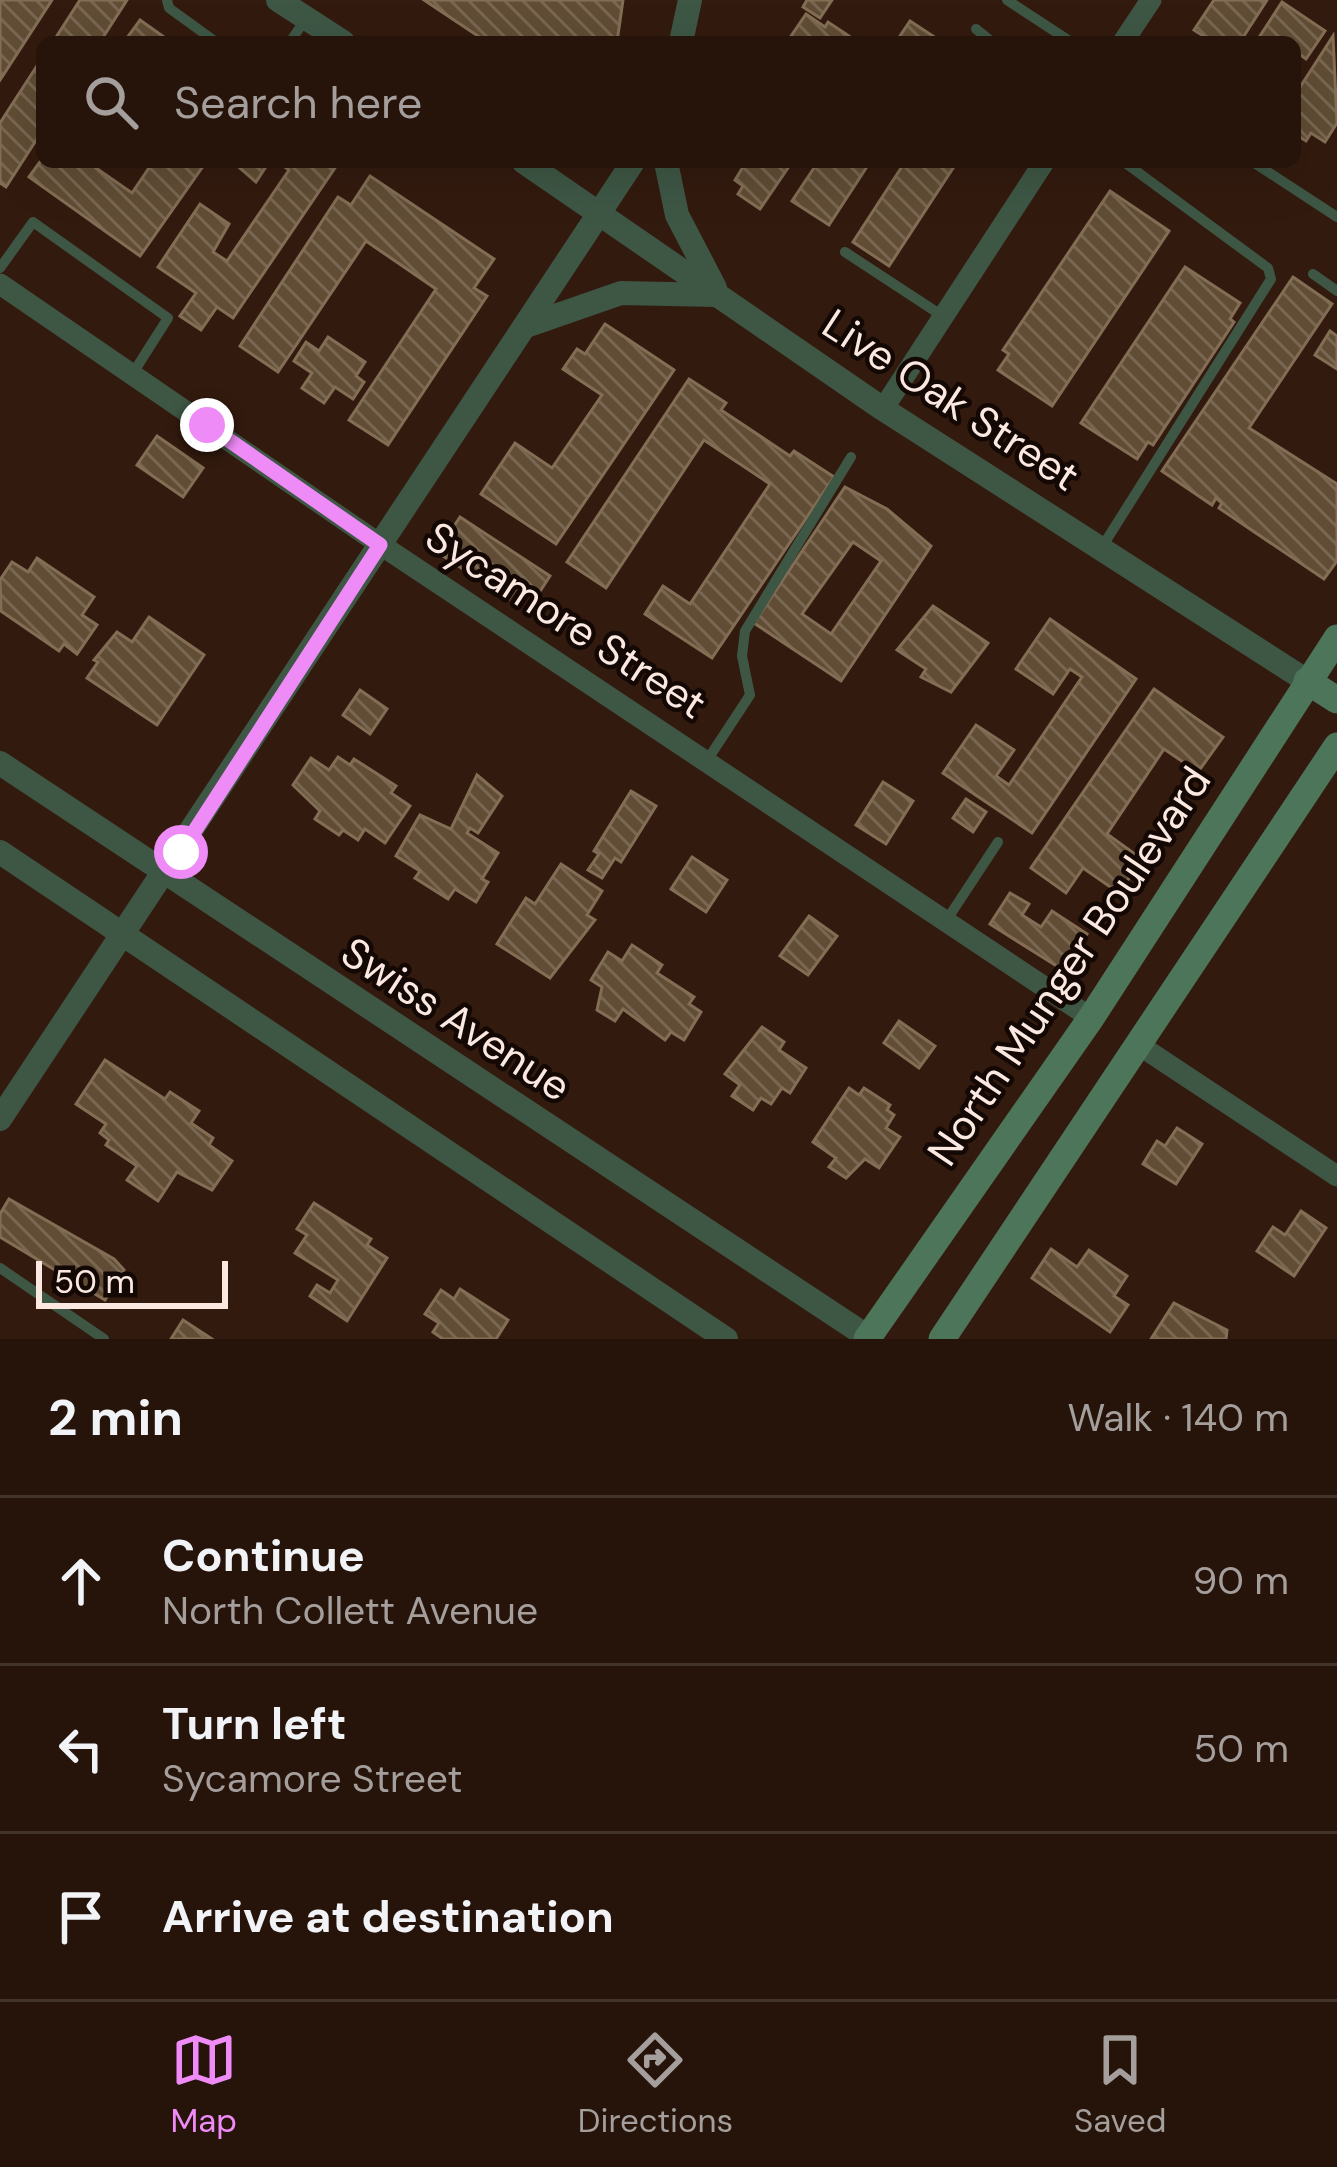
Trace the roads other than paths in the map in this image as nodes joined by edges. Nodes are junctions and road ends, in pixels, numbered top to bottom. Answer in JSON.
{"nodes":[{"id":1,"x":167,"y":0,"type":"edge"},
{"id":2,"x":278,"y":0,"type":"edge"},
{"id":3,"x":690,"y":0,"type":"edge"},
{"id":4,"x":1007,"y":0,"type":"edge"},
{"id":5,"x":1150,"y":0,"type":"edge"},
{"id":6,"x":306,"y":18,"type":"junction"},
{"id":7,"x":976,"y":29,"type":"dead end"},
{"id":8,"x":208,"y":36,"type":"edge"},
{"id":9,"x":294,"y":36,"type":"edge"},
{"id":10,"x":334,"y":36,"type":"edge"},
{"id":11,"x":682,"y":36,"type":"edge"},
{"id":12,"x":985,"y":36,"type":"edge"},
{"id":13,"x":1062,"y":36,"type":"edge"},
{"id":14,"x":1127,"y":36,"type":"edge"},
{"id":15,"x":533,"y":168,"type":"edge"},
{"id":16,"x":629,"y":168,"type":"edge"},
{"id":17,"x":667,"y":168,"type":"edge"},
{"id":18,"x":1040,"y":168,"type":"edge"},
{"id":19,"x":1132,"y":168,"type":"edge"},
{"id":20,"x":1262,"y":168,"type":"edge"},
{"id":21,"x":603,"y":213,"type":"junction"},
{"id":22,"x":1337,"y":217,"type":"edge"},
{"id":23,"x":844,"y":252,"type":"dead end"},
{"id":24,"x":0,"y":268,"type":"edge"},
{"id":25,"x":1313,"y":274,"type":"dead end"},
{"id":26,"x":0,"y":284,"type":"edge"},
{"id":27,"x":1337,"y":291,"type":"edge"},
{"id":28,"x":719,"y":295,"type":"junction"},
{"id":29,"x":941,"y":315,"type":"junction"},
{"id":30,"x":527,"y":326,"type":"junction"},
{"id":31,"x":133,"y":373,"type":"junction"},
{"id":32,"x":883,"y":409,"type":"junction"},
{"id":33,"x":851,"y":457,"type":"dead end"},
{"id":34,"x":380,"y":545,"type":"junction"},
{"id":35,"x":1101,"y":549,"type":"junction"},
{"id":36,"x":1337,"y":638,"type":"edge"},
{"id":37,"x":1307,"y":681,"type":"junction"},
{"id":38,"x":1337,"y":700,"type":"edge"},
{"id":39,"x":1337,"y":746,"type":"edge"},
{"id":40,"x":708,"y":759,"type":"junction"},
{"id":41,"x":0,"y":763,"type":"edge"},
{"id":42,"x":998,"y":842,"type":"dead end"},
{"id":43,"x":0,"y":852,"type":"edge"},
{"id":44,"x":166,"y":874,"type":"junction"},
{"id":45,"x":948,"y":918,"type":"junction"},
{"id":46,"x":125,"y":935,"type":"junction"},
{"id":47,"x":1091,"y":1018,"type":"junction"},
{"id":48,"x":1139,"y":1045,"type":"junction"},
{"id":49,"x":0,"y":1119,"type":"edge"},
{"id":50,"x":1337,"y":1176,"type":"edge"},
{"id":51,"x":0,"y":1268,"type":"edge"},
{"id":52,"x":869,"y":1338,"type":"edge"},
{"id":53,"x":104,"y":1339,"type":"edge"},
{"id":54,"x":726,"y":1339,"type":"edge"},
{"id":55,"x":942,"y":1339,"type":"edge"}],
"edges":[{"from":1,"to":8,"type":"lane"},
{"from":2,"to":6,"type":"street"},
{"from":3,"to":11,"type":"street"},
{"from":4,"to":13,"type":"lane"},
{"from":5,"to":14,"type":"street"},
{"from":6,"to":9,"type":"lane"},
{"from":6,"to":10,"type":"street"},
{"from":7,"to":12,"type":"lane"},
{"from":15,"to":21,"type":"street","name":"Live Oak Street"},
{"from":16,"to":21,"type":"street"},
{"from":17,"to":28,"type":"street"},
{"from":18,"to":29,"type":"street"},
{"from":19,"to":35,"type":"lane"},
{"from":20,"to":22,"type":"lane"},
{"from":21,"to":28,"type":"street","name":"Live Oak Street"},
{"from":21,"to":30,"type":"street"},
{"from":23,"to":29,"type":"lane"},
{"from":24,"to":31,"type":"lane"},
{"from":25,"to":27,"type":"lane"},
{"from":26,"to":31,"type":"street","name":"Sycamore Street"},
{"from":28,"to":30,"type":"street"},
{"from":28,"to":32,"type":"street","name":"Live Oak Street"},
{"from":29,"to":32,"type":"street"},
{"from":30,"to":34,"type":"street"},
{"from":31,"to":34,"type":"street","name":"Sycamore Street"},
{"from":32,"to":35,"type":"street","name":"Live Oak Street"},
{"from":33,"to":40,"type":"lane"},
{"from":34,"to":40,"type":"street","name":"Sycamore Street"},
{"from":34,"to":44,"type":"street"},
{"from":35,"to":37,"type":"street","name":"Live Oak Street"},
{"from":36,"to":37,"type":"main road","name":"North Munger Boulevard"},
{"from":37,"to":38,"type":"main road","name":"Live Oak Street"},
{"from":37,"to":47,"type":"main road","name":"North Munger Boulevard"},
{"from":39,"to":48,"type":"main road"},
{"from":40,"to":45,"type":"street","name":"Sycamore Street"},
{"from":41,"to":44,"type":"street","name":"Swiss Avenue"},
{"from":42,"to":45,"type":"lane"},
{"from":43,"to":46,"type":"street"},
{"from":44,"to":46,"type":"street"},
{"from":44,"to":52,"type":"street","name":"Swiss Avenue"},
{"from":45,"to":47,"type":"street","name":"Sycamore Street"},
{"from":46,"to":49,"type":"street"},
{"from":46,"to":54,"type":"street"},
{"from":47,"to":52,"type":"main road","name":"North Munger Boulevard"},
{"from":48,"to":50,"type":"street"},
{"from":48,"to":55,"type":"main road"},
{"from":51,"to":53,"type":"lane"}]}
